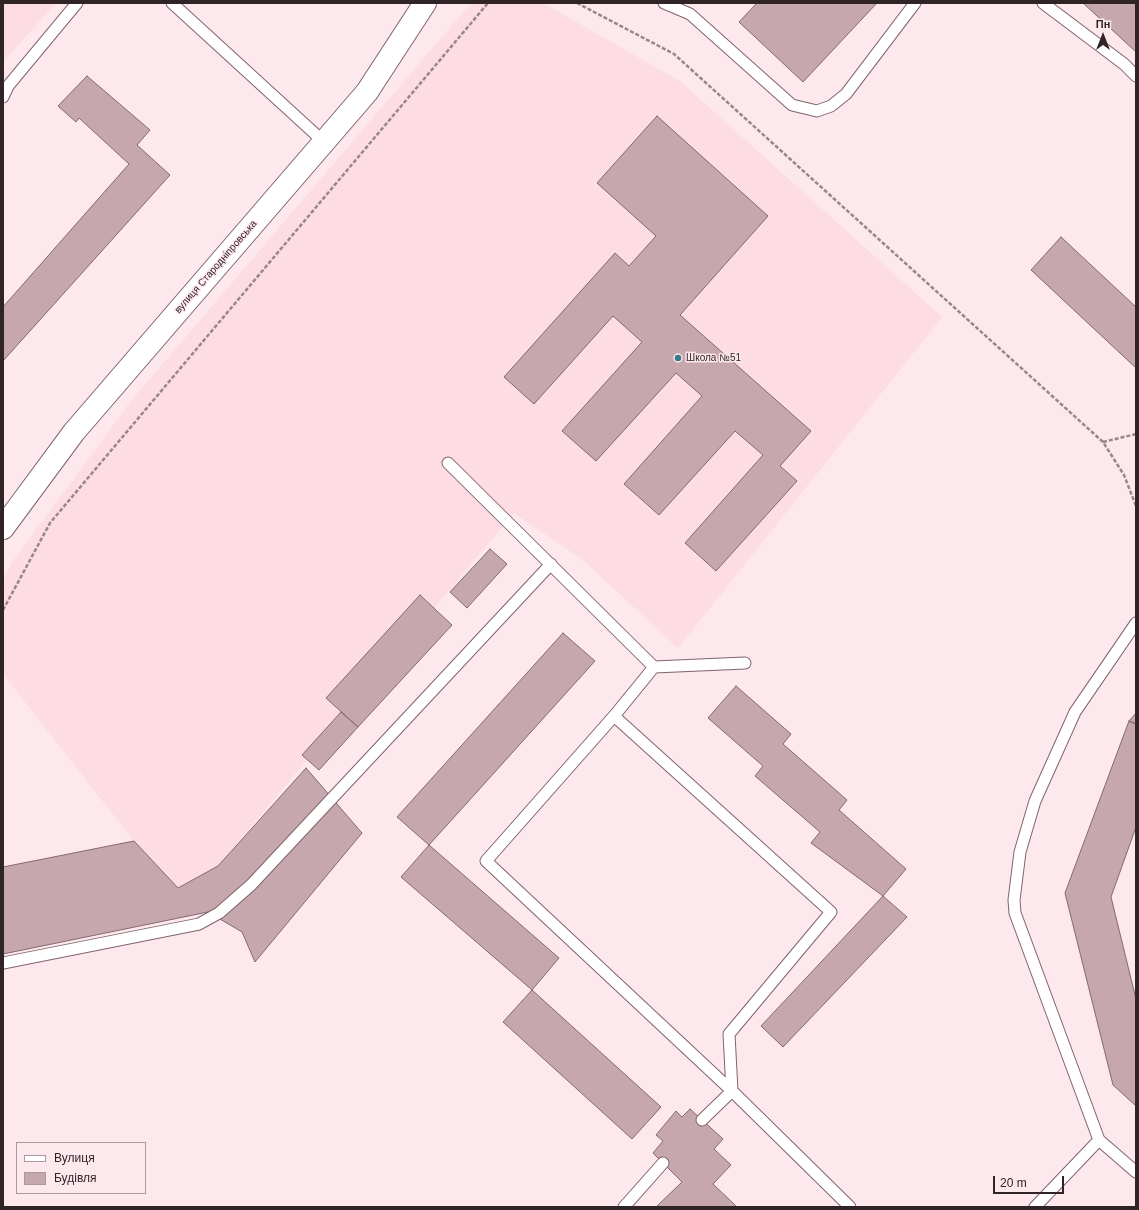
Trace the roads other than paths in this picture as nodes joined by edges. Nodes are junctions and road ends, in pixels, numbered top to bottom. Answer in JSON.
{"nodes":[{"id":1,"x":77,"y":3,"type":"edge"},
{"id":2,"x":172,"y":3,"type":"edge"},
{"id":3,"x":424,"y":3,"type":"edge"},
{"id":4,"x":664,"y":3,"type":"edge"},
{"id":5,"x":915,"y":3,"type":"edge"},
{"id":6,"x":1043,"y":3,"type":"edge"},
{"id":7,"x":1136,"y":76,"type":"edge"},
{"id":8,"x":3,"y":97,"type":"edge"},
{"id":9,"x":324,"y":142,"type":"junction"},
{"id":10,"x":448,"y":463,"type":"dead end"},
{"id":11,"x":3,"y":528,"type":"edge"},
{"id":12,"x":551,"y":564,"type":"junction"},
{"id":13,"x":1136,"y":623,"type":"edge"},
{"id":14,"x":745,"y":663,"type":"dead end"},
{"id":15,"x":654,"y":667,"type":"junction"},
{"id":16,"x":614,"y":716,"type":"junction"},
{"id":17,"x":3,"y":963,"type":"edge"},
{"id":18,"x":732,"y":1091,"type":"junction"},
{"id":19,"x":702,"y":1120,"type":"dead end"},
{"id":20,"x":1099,"y":1140,"type":"junction"},
{"id":21,"x":663,"y":1163,"type":"dead end"},
{"id":22,"x":1136,"y":1172,"type":"edge"},
{"id":23,"x":624,"y":1207,"type":"edge"},
{"id":24,"x":850,"y":1207,"type":"edge"},
{"id":25,"x":1035,"y":1207,"type":"edge"}],
"edges":[{"from":1,"to":8,"type":"lane"},
{"from":2,"to":9,"type":"lane"},
{"from":3,"to":9,"type":"street","name":"вулиця Стародніпровська"},
{"from":4,"to":5,"type":"lane"},
{"from":6,"to":7,"type":"lane"},
{"from":9,"to":11,"type":"street","name":"вулиця Стародніпровська"},
{"from":10,"to":12,"type":"lane"},
{"from":12,"to":15,"type":"lane"},
{"from":12,"to":17,"type":"lane"},
{"from":13,"to":20,"type":"lane"},
{"from":14,"to":15,"type":"lane"},
{"from":15,"to":16,"type":"lane"},
{"from":16,"to":18,"type":"lane"},
{"from":16,"to":18,"type":"lane"},
{"from":18,"to":19,"type":"lane"},
{"from":18,"to":24,"type":"lane"},
{"from":20,"to":22,"type":"lane"},
{"from":20,"to":25,"type":"lane"},
{"from":21,"to":23,"type":"lane"}]}
